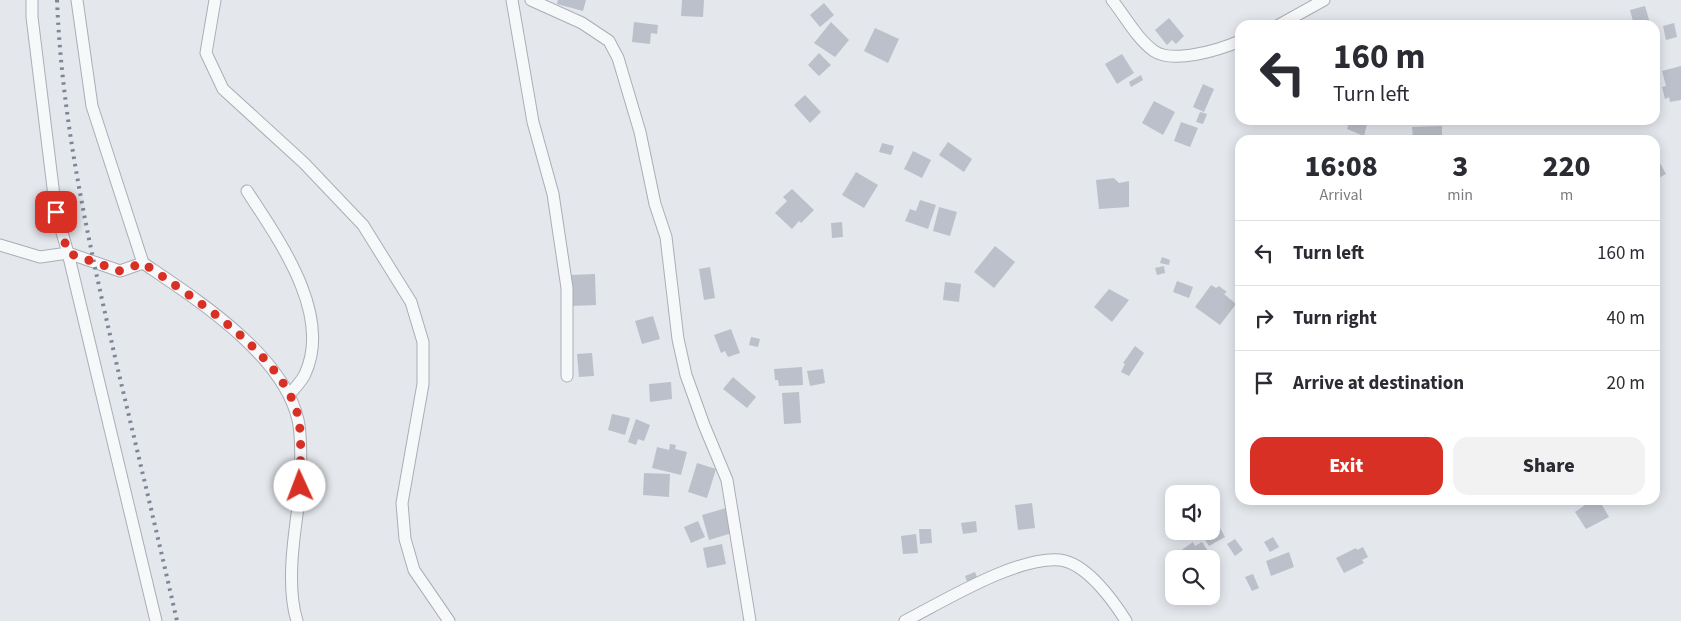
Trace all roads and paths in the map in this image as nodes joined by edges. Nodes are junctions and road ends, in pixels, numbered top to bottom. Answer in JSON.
{"nodes":[{"id":1,"x":32,"y":0,"type":"edge"},
{"id":2,"x":77,"y":0,"type":"edge"},
{"id":3,"x":216,"y":0,"type":"edge"},
{"id":4,"x":512,"y":0,"type":"edge"},
{"id":5,"x":531,"y":0,"type":"edge"},
{"id":6,"x":1112,"y":0,"type":"edge"},
{"id":7,"x":1324,"y":0,"type":"edge"},
{"id":8,"x":1288,"y":20,"type":"edge"},
{"id":9,"x":1235,"y":43,"type":"edge"},
{"id":10,"x":247,"y":191,"type":"dead end"},
{"id":11,"x":0,"y":245,"type":"edge"},
{"id":12,"x":68,"y":253,"type":"junction"},
{"id":13,"x":143,"y":263,"type":"junction"},
{"id":14,"x":567,"y":376,"type":"dead end"},
{"id":15,"x":289,"y":395,"type":"junction"},
{"id":16,"x":156,"y":621,"type":"edge"},
{"id":17,"x":297,"y":621,"type":"edge"},
{"id":18,"x":449,"y":621,"type":"edge"},
{"id":19,"x":750,"y":621,"type":"edge"},
{"id":20,"x":905,"y":621,"type":"edge"},
{"id":21,"x":1126,"y":621,"type":"edge"}],
"edges":[{"from":1,"to":12,"type":"street"},
{"from":2,"to":13,"type":"street"},
{"from":3,"to":18,"type":"street"},
{"from":4,"to":14,"type":"street"},
{"from":5,"to":19,"type":"street"},
{"from":6,"to":9,"type":"street"},
{"from":7,"to":8,"type":"street"},
{"from":10,"to":15,"type":"street"},
{"from":11,"to":12,"type":"street"},
{"from":12,"to":13,"type":"street"},
{"from":12,"to":16,"type":"street"},
{"from":13,"to":15,"type":"street"},
{"from":15,"to":17,"type":"street"},
{"from":20,"to":21,"type":"street"}]}
